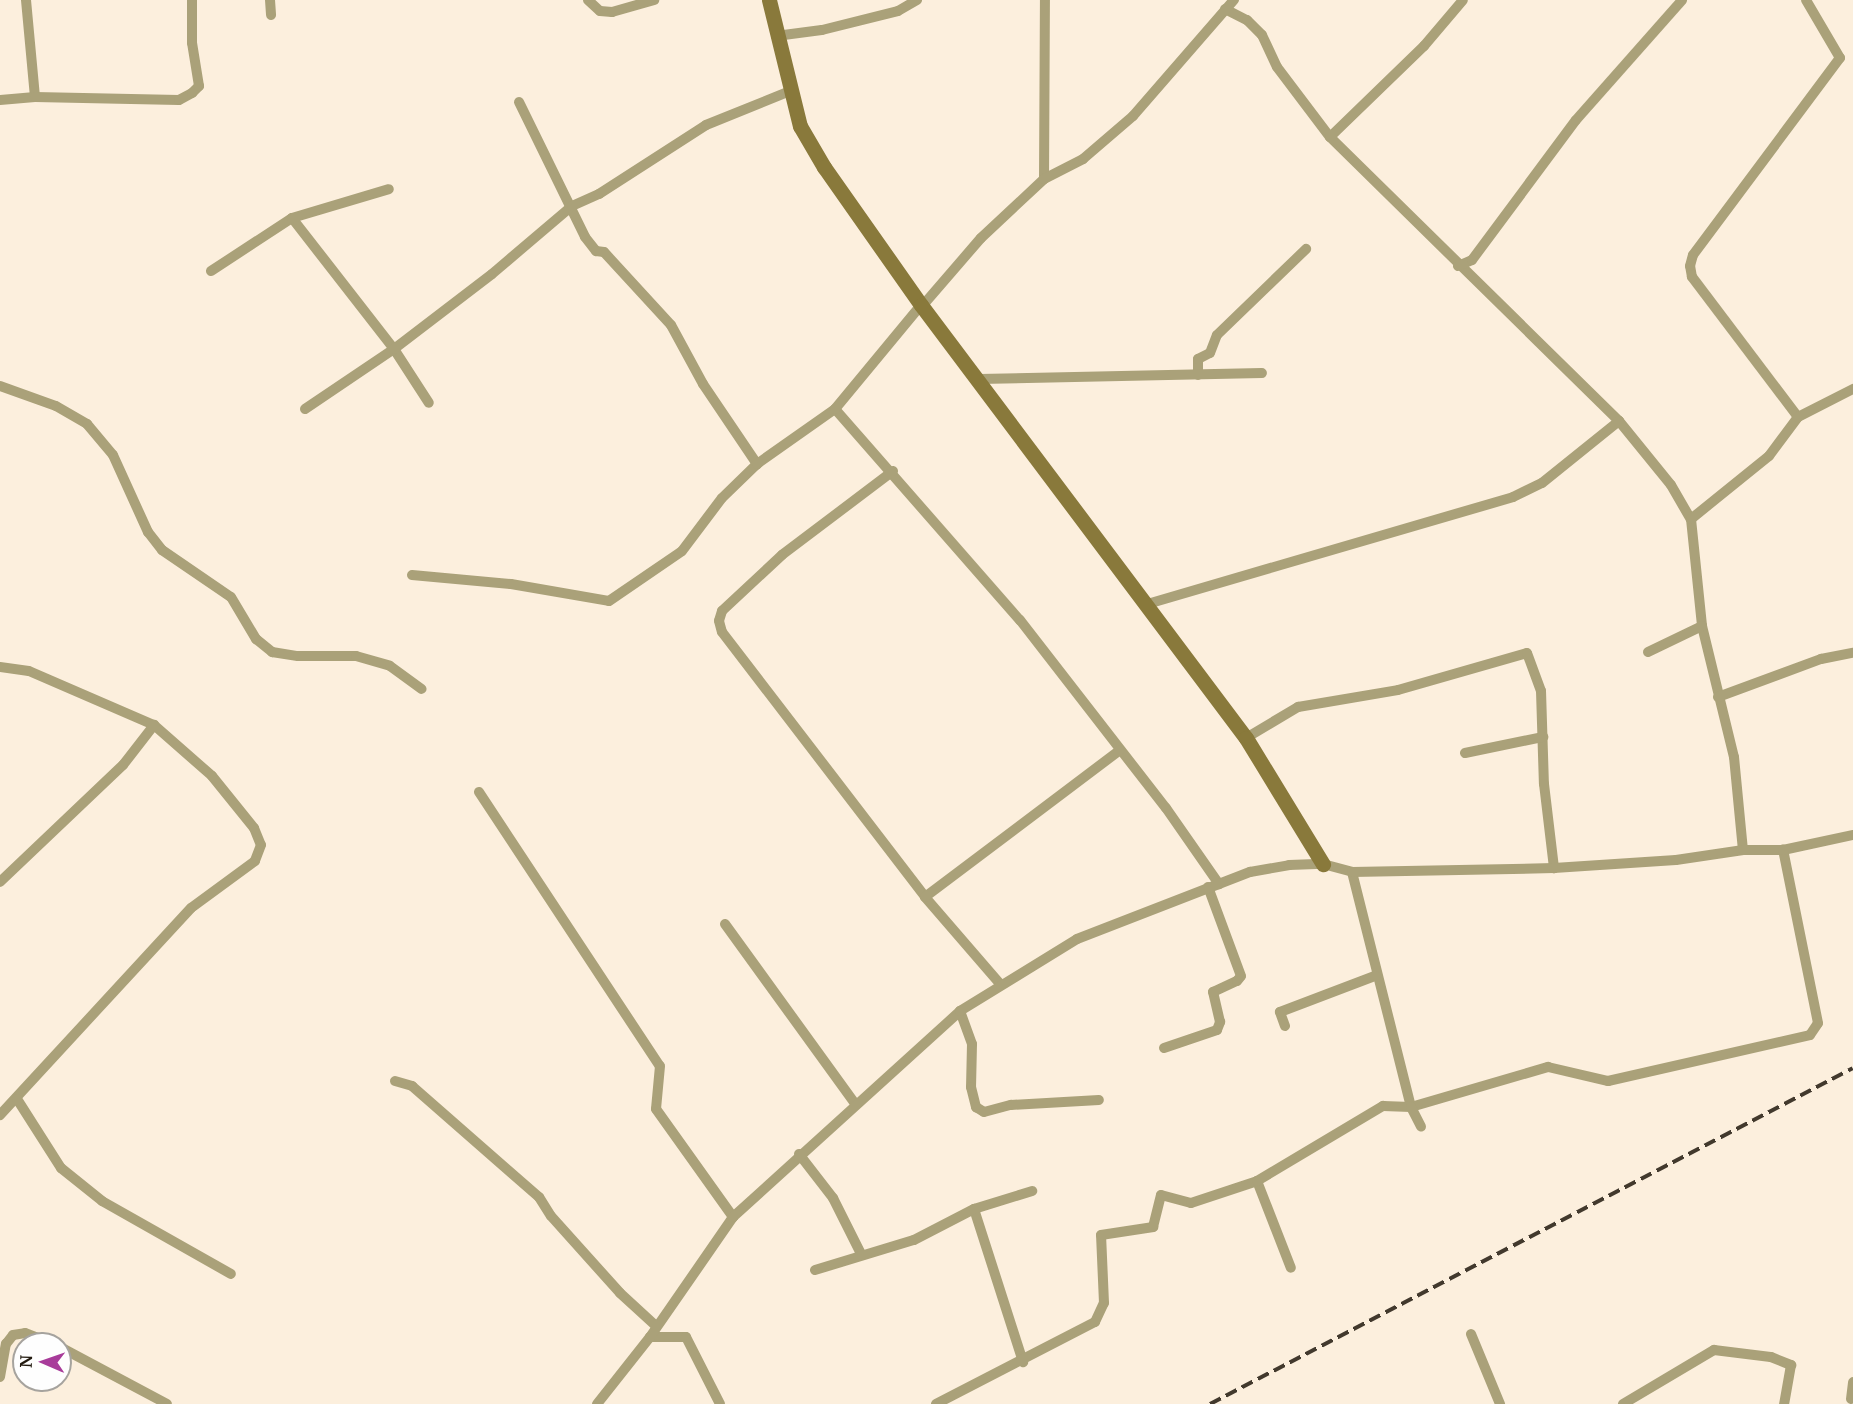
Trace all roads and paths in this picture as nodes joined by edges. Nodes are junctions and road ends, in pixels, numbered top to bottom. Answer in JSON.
{"nodes":[{"id":1,"x":26,"y":0,"type":"edge"},
{"id":2,"x":192,"y":0,"type":"edge"},
{"id":3,"x":270,"y":0,"type":"edge"},
{"id":4,"x":588,"y":0,"type":"edge"},
{"id":5,"x":654,"y":0,"type":"edge"},
{"id":6,"x":769,"y":0,"type":"edge"},
{"id":7,"x":918,"y":0,"type":"edge"},
{"id":8,"x":1045,"y":0,"type":"edge"},
{"id":9,"x":1234,"y":0,"type":"edge"},
{"id":10,"x":1463,"y":0,"type":"edge"},
{"id":11,"x":1682,"y":0,"type":"edge"},
{"id":12,"x":1806,"y":0,"type":"edge"},
{"id":13,"x":1225,"y":9,"type":"junction"},
{"id":14,"x":271,"y":15,"type":"dead end"},
{"id":15,"x":776,"y":36,"type":"junction"},
{"id":16,"x":790,"y":92,"type":"junction"},
{"id":17,"x":35,"y":97,"type":"junction"},
{"id":18,"x":0,"y":100,"type":"edge"},
{"id":19,"x":519,"y":102,"type":"dead end"},
{"id":20,"x":1330,"y":137,"type":"junction"},
{"id":21,"x":1044,"y":179,"type":"junction"},
{"id":22,"x":389,"y":189,"type":"dead end"},
{"id":23,"x":572,"y":206,"type":"junction"},
{"id":24,"x":292,"y":218,"type":"junction"},
{"id":25,"x":1306,"y":249,"type":"dead end"},
{"id":26,"x":1458,"y":266,"type":"junction"},
{"id":27,"x":212,"y":271,"type":"dead end"},
{"id":28,"x":923,"y":304,"type":"junction"},
{"id":29,"x":394,"y":349,"type":"junction"},
{"id":30,"x":1262,"y":373,"type":"dead end"},
{"id":31,"x":1198,"y":375,"type":"junction"},
{"id":32,"x":979,"y":379,"type":"junction"},
{"id":33,"x":0,"y":386,"type":"edge"},
{"id":34,"x":1853,"y":389,"type":"edge"},
{"id":35,"x":429,"y":403,"type":"dead end"},
{"id":36,"x":305,"y":409,"type":"dead end"},
{"id":37,"x":835,"y":409,"type":"junction"},
{"id":38,"x":1798,"y":417,"type":"junction"},
{"id":39,"x":1619,"y":421,"type":"junction"},
{"id":40,"x":757,"y":464,"type":"junction"},
{"id":41,"x":893,"y":471,"type":"junction"},
{"id":42,"x":1691,"y":519,"type":"junction"},
{"id":43,"x":412,"y":575,"type":"dead end"},
{"id":44,"x":1144,"y":605,"type":"junction"},
{"id":45,"x":1702,"y":626,"type":"junction"},
{"id":46,"x":1648,"y":652,"type":"dead end"},
{"id":47,"x":1853,"y":653,"type":"edge"},
{"id":48,"x":0,"y":667,"type":"edge"},
{"id":49,"x":422,"y":689,"type":"dead end"},
{"id":50,"x":1718,"y":697,"type":"junction"},
{"id":51,"x":154,"y":725,"type":"junction"},
{"id":52,"x":1544,"y":737,"type":"junction"},
{"id":53,"x":1246,"y":738,"type":"junction"},
{"id":54,"x":1119,"y":751,"type":"junction"},
{"id":55,"x":1465,"y":753,"type":"dead end"},
{"id":56,"x":479,"y":792,"type":"dead end"},
{"id":57,"x":1853,"y":835,"type":"edge"},
{"id":58,"x":1783,"y":849,"type":"junction"},
{"id":59,"x":1743,"y":850,"type":"junction"},
{"id":60,"x":1323,"y":864,"type":"junction"},
{"id":61,"x":1554,"y":868,"type":"junction"},
{"id":62,"x":1352,"y":872,"type":"junction"},
{"id":63,"x":0,"y":882,"type":"edge"},
{"id":64,"x":1219,"y":884,"type":"junction"},
{"id":65,"x":1208,"y":887,"type":"junction"},
{"id":66,"x":925,"y":897,"type":"junction"},
{"id":67,"x":725,"y":924,"type":"dead end"},
{"id":68,"x":1376,"y":976,"type":"junction"},
{"id":69,"x":1000,"y":984,"type":"junction"},
{"id":70,"x":960,"y":1011,"type":"junction"},
{"id":71,"x":1285,"y":1026,"type":"dead end"},
{"id":72,"x":1164,"y":1048,"type":"dead end"},
{"id":73,"x":395,"y":1081,"type":"dead end"},
{"id":74,"x":17,"y":1099,"type":"junction"},
{"id":75,"x":1099,"y":1100,"type":"dead end"},
{"id":76,"x":856,"y":1105,"type":"junction"},
{"id":77,"x":1411,"y":1107,"type":"junction"},
{"id":78,"x":0,"y":1115,"type":"edge"},
{"id":79,"x":1421,"y":1127,"type":"dead end"},
{"id":80,"x":799,"y":1154,"type":"junction"},
{"id":81,"x":1257,"y":1181,"type":"junction"},
{"id":82,"x":1032,"y":1191,"type":"dead end"},
{"id":83,"x":974,"y":1209,"type":"junction"},
{"id":84,"x":733,"y":1217,"type":"junction"},
{"id":85,"x":861,"y":1254,"type":"junction"},
{"id":86,"x":1291,"y":1268,"type":"dead end"},
{"id":87,"x":815,"y":1270,"type":"dead end"},
{"id":88,"x":231,"y":1274,"type":"dead end"},
{"id":89,"x":656,"y":1326,"type":"junction"},
{"id":90,"x":1470,"y":1334,"type":"dead end"},
{"id":91,"x":12,"y":1336,"type":"edge"},
{"id":92,"x":650,"y":1337,"type":"junction"},
{"id":93,"x":72,"y":1353,"type":"edge"},
{"id":94,"x":1023,"y":1362,"type":"junction"},
{"id":95,"x":0,"y":1377,"type":"edge"},
{"id":96,"x":1853,"y":1382,"type":"edge"},
{"id":97,"x":1851,"y":1399,"type":"dead end"},
{"id":98,"x":167,"y":1404,"type":"edge"},
{"id":99,"x":597,"y":1404,"type":"edge"},
{"id":100,"x":720,"y":1404,"type":"edge"},
{"id":101,"x":936,"y":1404,"type":"edge"},
{"id":102,"x":1500,"y":1404,"type":"edge"},
{"id":103,"x":1623,"y":1404,"type":"edge"},
{"id":104,"x":1784,"y":1404,"type":"edge"}],
"edges":[{"from":1,"to":17,"type":"street"},
{"from":2,"to":17,"type":"street"},
{"from":3,"to":14,"type":"street"},
{"from":4,"to":5,"type":"street"},
{"from":6,"to":15,"type":"main road"},
{"from":7,"to":15,"type":"street"},
{"from":8,"to":21,"type":"street"},
{"from":9,"to":13,"type":"street"},
{"from":10,"to":20,"type":"street"},
{"from":11,"to":26,"type":"street"},
{"from":12,"to":38,"type":"street"},
{"from":13,"to":20,"type":"street"},
{"from":13,"to":21,"type":"street"},
{"from":15,"to":16,"type":"main road"},
{"from":16,"to":23,"type":"street"},
{"from":16,"to":28,"type":"main road"},
{"from":17,"to":18,"type":"street"},
{"from":19,"to":23,"type":"street"},
{"from":20,"to":26,"type":"street"},
{"from":21,"to":28,"type":"street"},
{"from":22,"to":24,"type":"street"},
{"from":23,"to":29,"type":"street"},
{"from":23,"to":40,"type":"street"},
{"from":24,"to":27,"type":"street"},
{"from":24,"to":29,"type":"street"},
{"from":25,"to":31,"type":"street"},
{"from":26,"to":39,"type":"street"},
{"from":28,"to":32,"type":"main road"},
{"from":28,"to":37,"type":"street"},
{"from":29,"to":35,"type":"street"},
{"from":29,"to":36,"type":"street"},
{"from":30,"to":31,"type":"street"},
{"from":31,"to":32,"type":"street"},
{"from":32,"to":44,"type":"main road"},
{"from":33,"to":49,"type":"street"},
{"from":34,"to":38,"type":"street"},
{"from":37,"to":40,"type":"street"},
{"from":37,"to":41,"type":"street"},
{"from":38,"to":42,"type":"street"},
{"from":39,"to":42,"type":"street"},
{"from":39,"to":44,"type":"street"},
{"from":40,"to":43,"type":"street"},
{"from":41,"to":54,"type":"street"},
{"from":41,"to":66,"type":"street"},
{"from":42,"to":45,"type":"street"},
{"from":44,"to":53,"type":"main road"},
{"from":45,"to":46,"type":"street"},
{"from":45,"to":50,"type":"street"},
{"from":47,"to":50,"type":"street"},
{"from":48,"to":51,"type":"street"},
{"from":50,"to":59,"type":"street"},
{"from":51,"to":63,"type":"street"},
{"from":51,"to":74,"type":"street"},
{"from":52,"to":53,"type":"street"},
{"from":52,"to":55,"type":"street"},
{"from":52,"to":61,"type":"street"},
{"from":53,"to":60,"type":"main road"},
{"from":54,"to":64,"type":"street"},
{"from":54,"to":66,"type":"street"},
{"from":56,"to":84,"type":"street"},
{"from":57,"to":58,"type":"street"},
{"from":58,"to":59,"type":"street"},
{"from":58,"to":77,"type":"street"},
{"from":59,"to":61,"type":"street"},
{"from":60,"to":62,"type":"street"},
{"from":60,"to":64,"type":"street"},
{"from":61,"to":62,"type":"street"},
{"from":62,"to":68,"type":"street"},
{"from":64,"to":65,"type":"street"},
{"from":65,"to":69,"type":"street"},
{"from":65,"to":72,"type":"street"},
{"from":66,"to":69,"type":"street"},
{"from":67,"to":76,"type":"street"},
{"from":68,"to":71,"type":"street"},
{"from":68,"to":77,"type":"street"},
{"from":69,"to":70,"type":"street"},
{"from":70,"to":75,"type":"street"},
{"from":70,"to":76,"type":"street"},
{"from":73,"to":89,"type":"street"},
{"from":74,"to":78,"type":"street"},
{"from":74,"to":88,"type":"street"},
{"from":76,"to":80,"type":"street"},
{"from":77,"to":79,"type":"street"},
{"from":77,"to":81,"type":"street"},
{"from":80,"to":84,"type":"street"},
{"from":80,"to":85,"type":"street"},
{"from":81,"to":86,"type":"street"},
{"from":81,"to":94,"type":"street"},
{"from":82,"to":83,"type":"street"},
{"from":83,"to":85,"type":"street"},
{"from":83,"to":94,"type":"street"},
{"from":84,"to":89,"type":"street"},
{"from":85,"to":87,"type":"street"},
{"from":89,"to":92,"type":"street"},
{"from":90,"to":102,"type":"street"},
{"from":91,"to":95,"type":"street"},
{"from":92,"to":99,"type":"street"},
{"from":92,"to":100,"type":"street"},
{"from":93,"to":98,"type":"street"},
{"from":94,"to":101,"type":"street"},
{"from":96,"to":97,"type":"street"},
{"from":103,"to":104,"type":"street"}]}
